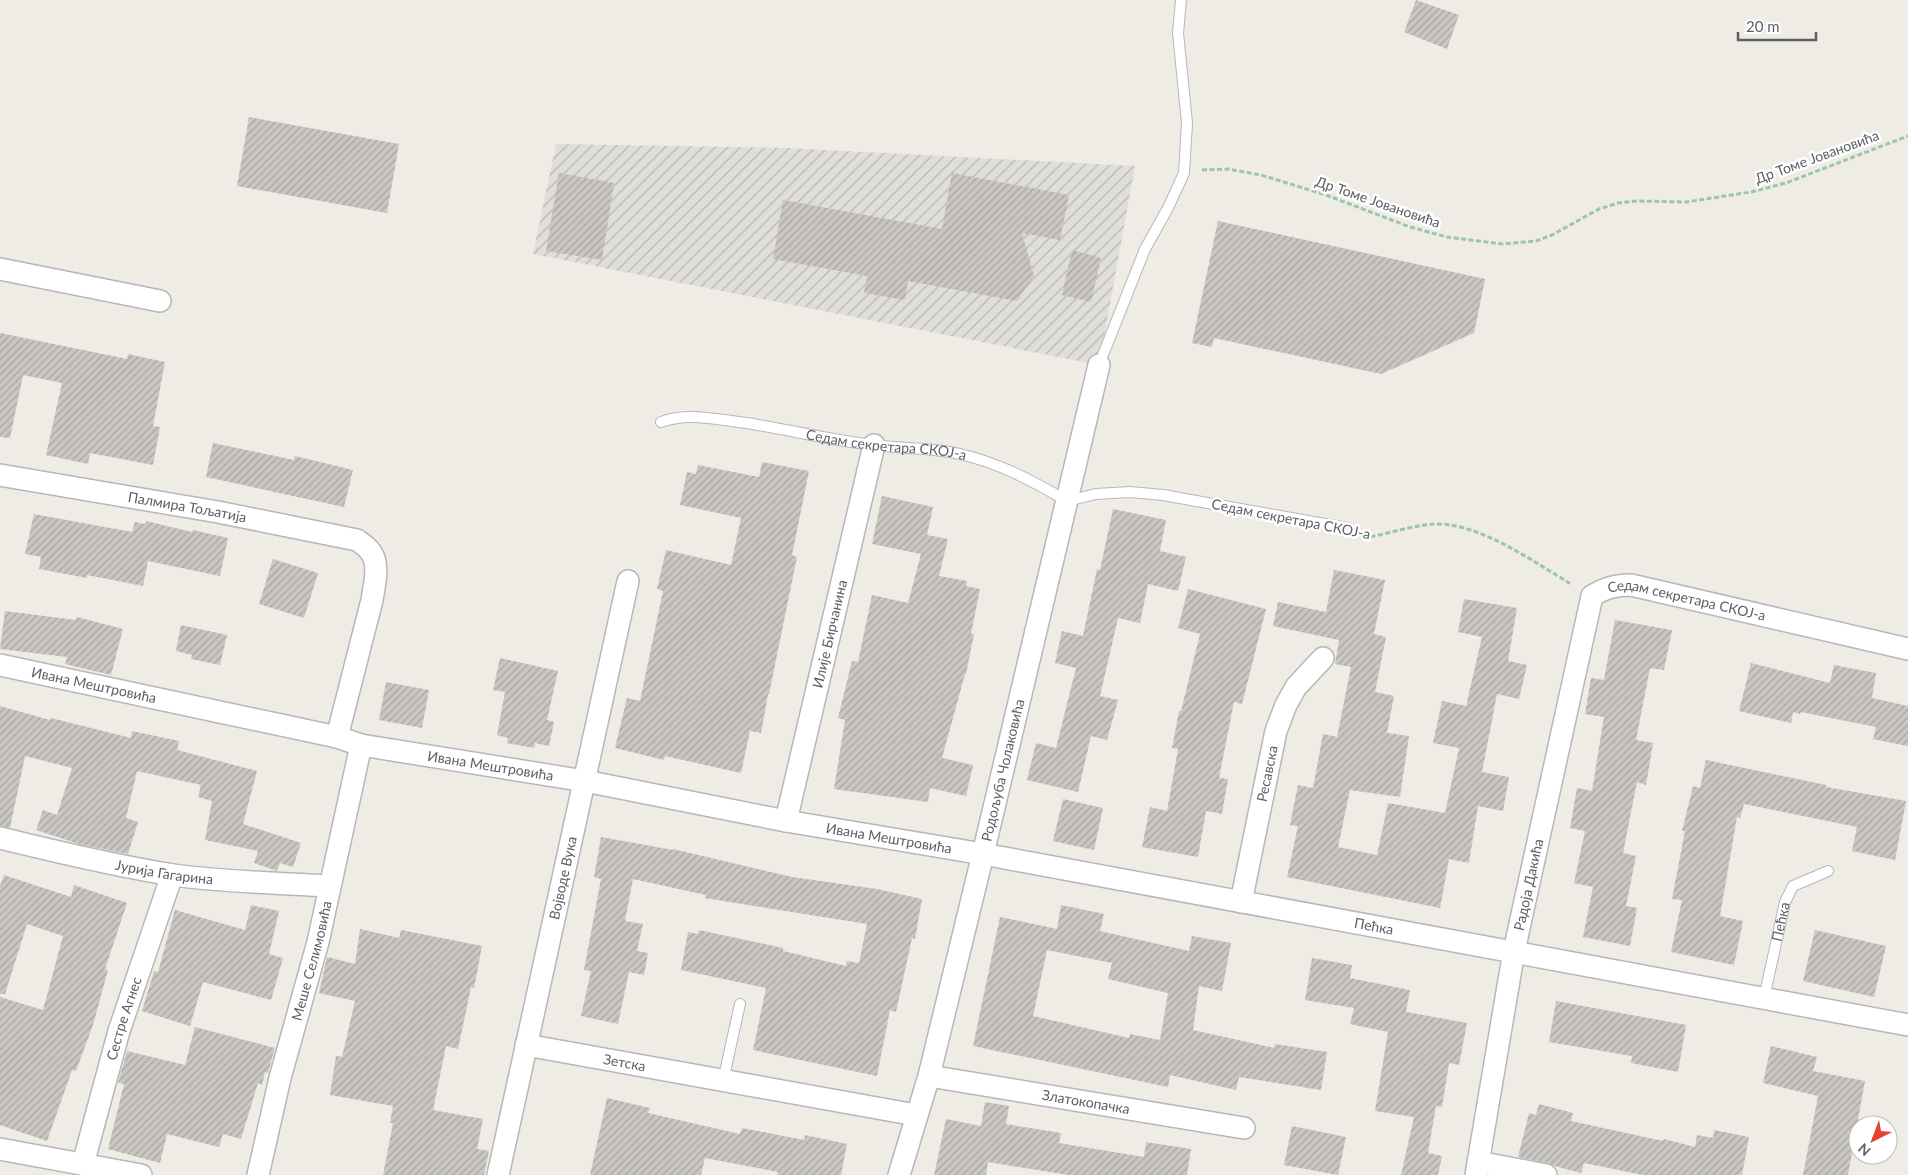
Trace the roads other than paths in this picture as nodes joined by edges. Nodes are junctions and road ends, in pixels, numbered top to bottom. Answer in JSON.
{"nodes":[{"id":1,"x":1181,"y":0,"type":"edge"},
{"id":2,"x":0,"y":269,"type":"edge"},
{"id":3,"x":160,"y":301,"type":"dead end"},
{"id":4,"x":1099,"y":365,"type":"joint"},
{"id":5,"x":661,"y":422,"type":"dead end"},
{"id":6,"x":874,"y":446,"type":"junction"},
{"id":7,"x":0,"y":474,"type":"edge"},
{"id":8,"x":1067,"y":501,"type":"junction"},
{"id":9,"x":1347,"y":528,"type":"road end"},
{"id":10,"x":628,"y":581,"type":"dead end"},
{"id":11,"x":1592,"y":596,"type":"joint"},
{"id":12,"x":1908,"y":649,"type":"edge"},
{"id":13,"x":1323,"y":658,"type":"dead end"},
{"id":14,"x":0,"y":666,"type":"edge"},
{"id":15,"x":337,"y":737,"type":"junction"},
{"id":16,"x":360,"y":744,"type":"junction"},
{"id":17,"x":585,"y":781,"type":"junction"},
{"id":18,"x":786,"y":821,"type":"junction"},
{"id":19,"x":0,"y":838,"type":"edge"},
{"id":20,"x":983,"y":854,"type":"junction"},
{"id":21,"x":1828,"y":872,"type":"dead end"},
{"id":22,"x":172,"y":875,"type":"junction"},
{"id":23,"x":329,"y":886,"type":"junction"},
{"id":24,"x":1241,"y":902,"type":"junction"},
{"id":25,"x":1514,"y":951,"type":"junction"},
{"id":26,"x":1764,"y":998,"type":"junction"},
{"id":27,"x":740,"y":1004,"type":"dead end"},
{"id":28,"x":1908,"y":1025,"type":"edge"},
{"id":29,"x":526,"y":1045,"type":"junction"},
{"id":30,"x":928,"y":1076,"type":"junction"},
{"id":31,"x":723,"y":1080,"type":"junction"},
{"id":32,"x":916,"y":1115,"type":"junction"},
{"id":33,"x":1244,"y":1128,"type":"dead end"},
{"id":34,"x":0,"y":1149,"type":"edge"},
{"id":35,"x":83,"y":1164,"type":"junction"},
{"id":36,"x":1477,"y":1169,"type":"edge"},
{"id":37,"x":141,"y":1175,"type":"edge"},
{"id":38,"x":258,"y":1175,"type":"edge"},
{"id":39,"x":498,"y":1175,"type":"edge"},
{"id":40,"x":899,"y":1175,"type":"edge"},
{"id":41,"x":1546,"y":1175,"type":"edge"}],
"edges":[{"from":1,"to":4,"type":"lane"},
{"from":2,"to":3,"type":"street"},
{"from":4,"to":8,"type":"street","name":"Родољуба Чолаковића"},
{"from":5,"to":6,"type":"lane","name":"Седам секретара СКОЈ-а"},
{"from":6,"to":8,"type":"lane","name":"Седам секретара СКОЈ-а"},
{"from":6,"to":18,"type":"street","name":"Илије Бирчанина"},
{"from":7,"to":15,"type":"street","name":"Палмира Тољатија"},
{"from":8,"to":9,"type":"lane","name":"Седам секретара СКОЈ-а"},
{"from":8,"to":20,"type":"street","name":"Родољуба Чолаковића"},
{"from":10,"to":17,"type":"street","name":"Војводе Вука"},
{"from":11,"to":12,"type":"street","name":"Седам секретара СКОЈ-а"},
{"from":11,"to":25,"type":"street","name":"Радоја Дакића"},
{"from":13,"to":24,"type":"street","name":"Ресавска"},
{"from":14,"to":15,"type":"street","name":"Ивана Мештровића"},
{"from":15,"to":16,"type":"street","name":"Ивана Мештровића"},
{"from":16,"to":17,"type":"street","name":"Ивана Мештровића"},
{"from":16,"to":23,"type":"street","name":"Меше Селимовића"},
{"from":17,"to":18,"type":"street","name":"Ивана Мештровића"},
{"from":17,"to":29,"type":"street","name":"Војводе Вука"},
{"from":18,"to":20,"type":"street","name":"Ивана Мештровића"},
{"from":19,"to":22,"type":"street","name":"Јурија Гагарина"},
{"from":20,"to":24,"type":"street","name":"Пећка"},
{"from":20,"to":30,"type":"street","name":"Родољуба Чолаковића"},
{"from":21,"to":26,"type":"lane","name":"Пећка"},
{"from":22,"to":23,"type":"street","name":"Јурија Гагарина"},
{"from":22,"to":35,"type":"street","name":"Сестре Агнес"},
{"from":23,"to":38,"type":"street","name":"Меше Селимовића"},
{"from":24,"to":25,"type":"street","name":"Пећка"},
{"from":25,"to":26,"type":"street","name":"Пећка"},
{"from":25,"to":36,"type":"street","name":"Радоја Дакића"},
{"from":26,"to":28,"type":"street","name":"Пећка"},
{"from":27,"to":31,"type":"lane"},
{"from":29,"to":31,"type":"street","name":"Зетска"},
{"from":29,"to":39,"type":"street","name":"Војводе Вука"},
{"from":30,"to":32,"type":"street","name":"Родољуба Чолаковића"},
{"from":30,"to":33,"type":"street","name":"Златокопачка"},
{"from":31,"to":32,"type":"street","name":"Зетска"},
{"from":32,"to":40,"type":"street","name":"Родољуба Чолаковића"},
{"from":34,"to":35,"type":"street"},
{"from":35,"to":37,"type":"street"},
{"from":36,"to":41,"type":"street"}]}
